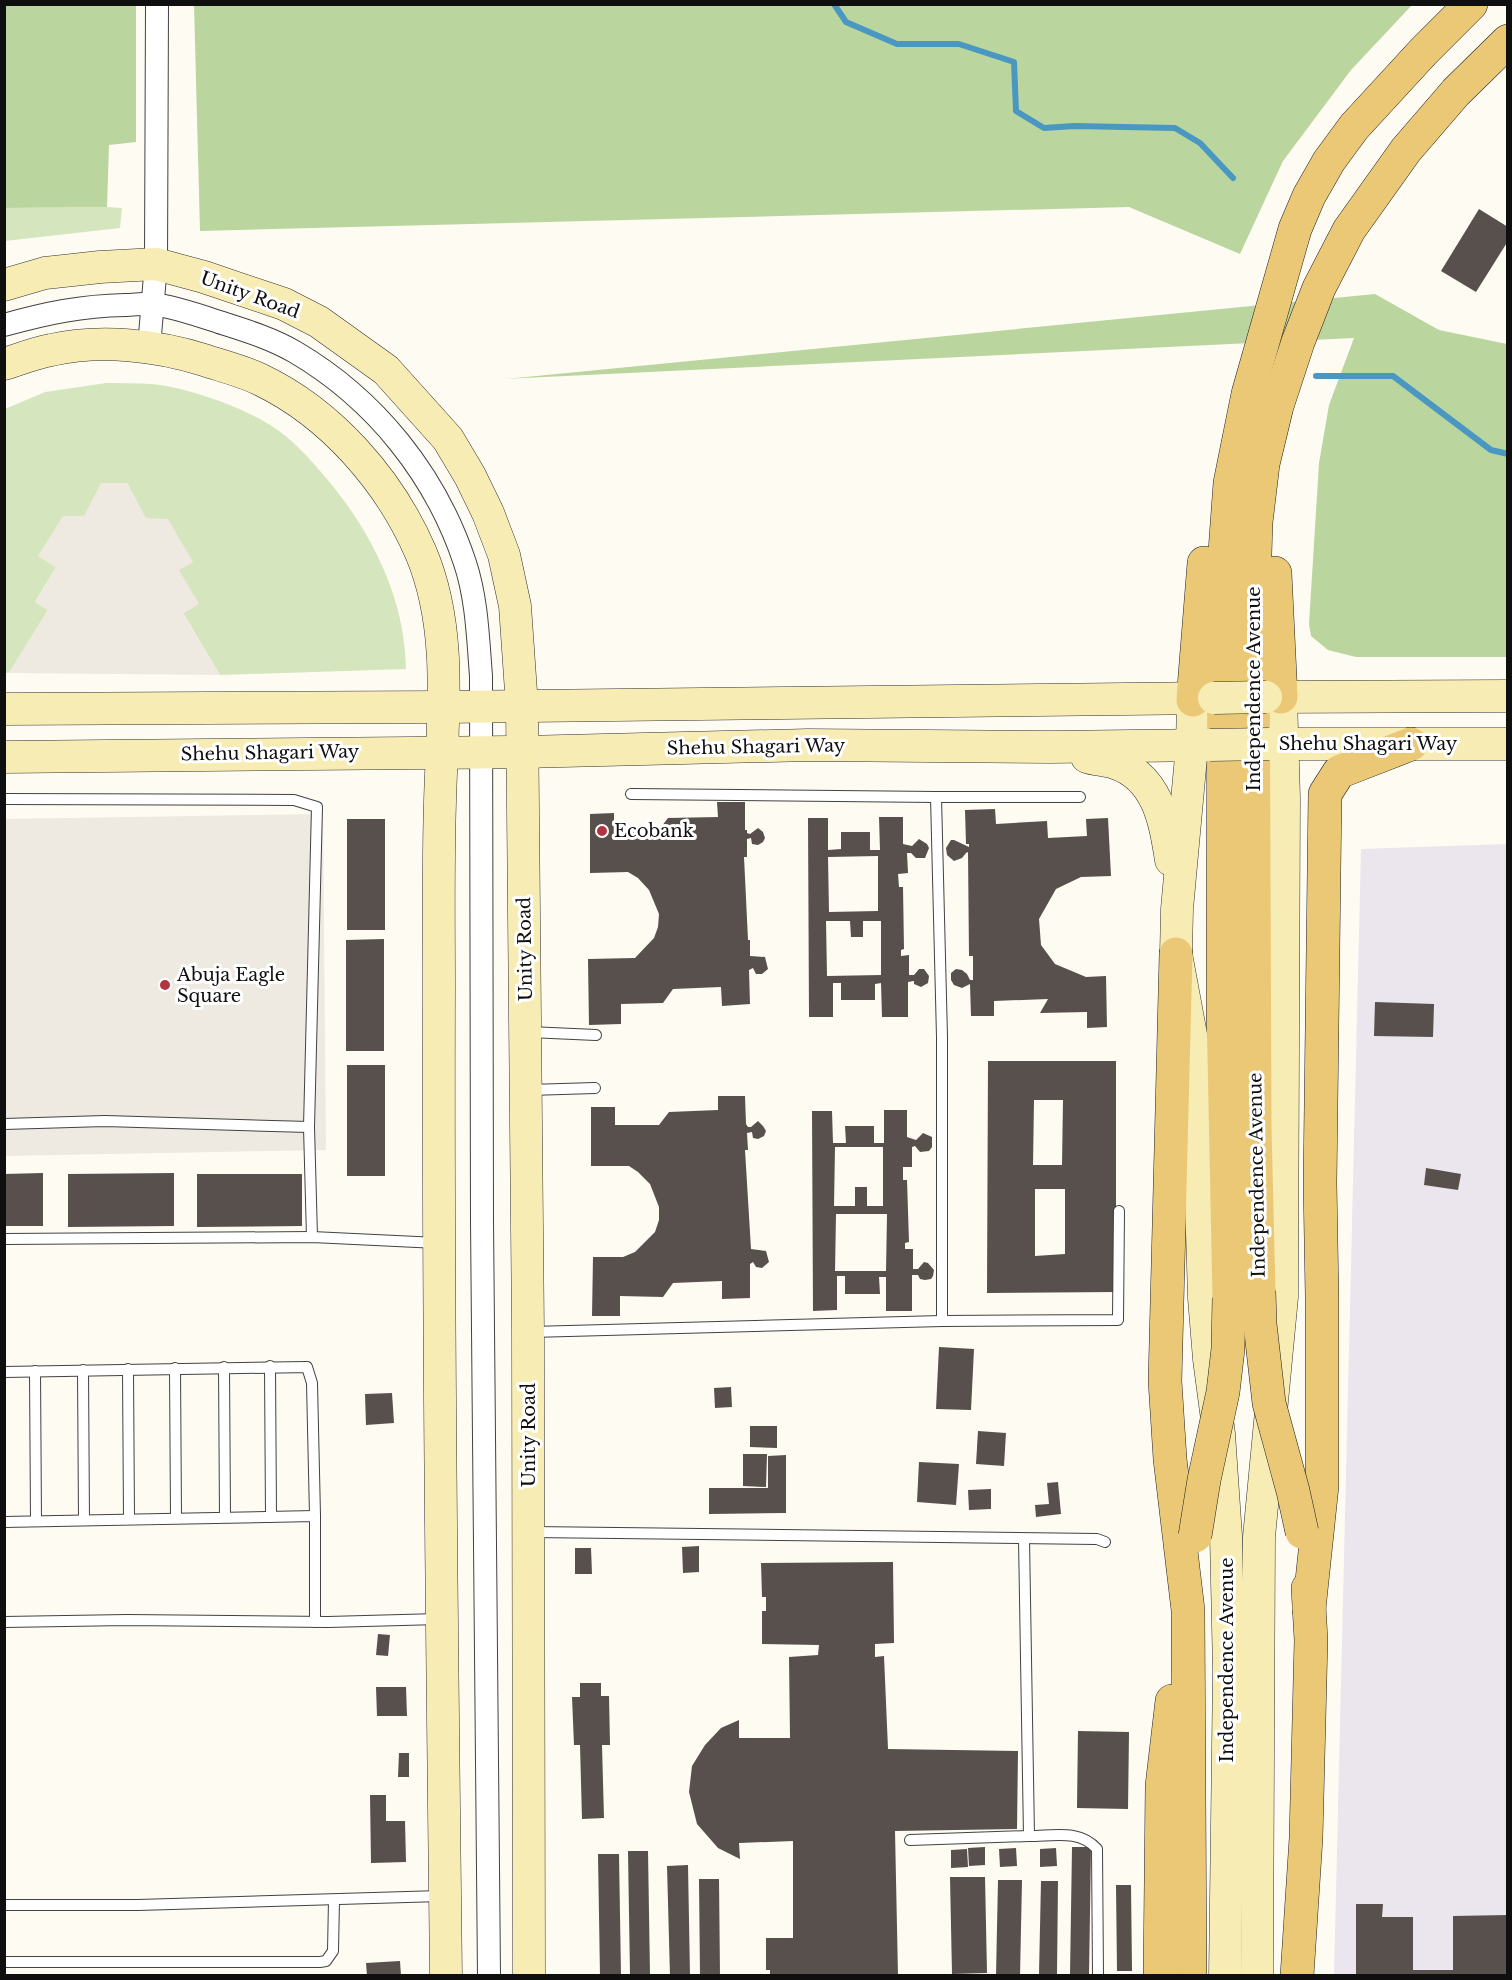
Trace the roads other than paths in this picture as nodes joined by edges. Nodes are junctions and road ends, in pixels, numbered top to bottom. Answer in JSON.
{"nodes":[{"id":1,"x":157,"y":4,"type":"edge"},
{"id":2,"x":1471,"y":4,"type":"edge"},
{"id":3,"x":1508,"y":41,"type":"edge"},
{"id":4,"x":1295,"y":229,"type":"junction"},
{"id":5,"x":1349,"y":230,"type":"junction"},
{"id":6,"x":156,"y":264,"type":"junction"},
{"id":7,"x":4,"y":285,"type":"edge"},
{"id":8,"x":153,"y":304,"type":"junction"},
{"id":9,"x":4,"y":325,"type":"edge"},
{"id":10,"x":149,"y":347,"type":"junction"},
{"id":11,"x":4,"y":364,"type":"edge"},
{"id":12,"x":1508,"y":696,"type":"edge"},
{"id":13,"x":1273,"y":697,"type":"junction"},
{"id":14,"x":1203,"y":699,"type":"junction"},
{"id":15,"x":482,"y":706,"type":"junction"},
{"id":16,"x":522,"y":706,"type":"junction"},
{"id":17,"x":443,"y":707,"type":"junction"},
{"id":18,"x":4,"y":709,"type":"edge"},
{"id":19,"x":1276,"y":744,"type":"junction"},
{"id":20,"x":1412,"y":744,"type":"junction"},
{"id":21,"x":1508,"y":744,"type":"edge"},
{"id":22,"x":1201,"y":745,"type":"junction"},
{"id":23,"x":1052,"y":747,"type":"junction"},
{"id":24,"x":443,"y":751,"type":"junction"},
{"id":25,"x":480,"y":751,"type":"junction"},
{"id":26,"x":523,"y":752,"type":"junction"},
{"id":27,"x":4,"y":757,"type":"edge"},
{"id":28,"x":631,"y":794,"type":"dead end"},
{"id":29,"x":936,"y":797,"type":"junction"},
{"id":30,"x":1080,"y":797,"type":"dead end"},
{"id":31,"x":4,"y":800,"type":"edge"},
{"id":32,"x":1177,"y":909,"type":"junction"},
{"id":33,"x":1176,"y":954,"type":"junction"},
{"id":34,"x":525,"y":1032,"type":"junction"},
{"id":35,"x":596,"y":1035,"type":"dead end"},
{"id":36,"x":596,"y":1088,"type":"dead end"},
{"id":37,"x":526,"y":1090,"type":"junction"},
{"id":38,"x":4,"y":1124,"type":"edge"},
{"id":39,"x":309,"y":1127,"type":"junction"},
{"id":40,"x":1119,"y":1211,"type":"dead end"},
{"id":41,"x":312,"y":1237,"type":"junction"},
{"id":42,"x":4,"y":1239,"type":"edge"},
{"id":43,"x":438,"y":1243,"type":"junction"},
{"id":44,"x":1244,"y":1295,"type":"junction"},
{"id":45,"x":942,"y":1321,"type":"junction"},
{"id":46,"x":528,"y":1332,"type":"junction"},
{"id":47,"x":270,"y":1366,"type":"junction"},
{"id":48,"x":224,"y":1367,"type":"junction"},
{"id":49,"x":175,"y":1368,"type":"junction"},
{"id":50,"x":128,"y":1369,"type":"junction"},
{"id":51,"x":82,"y":1370,"type":"junction"},
{"id":52,"x":35,"y":1371,"type":"junction"},
{"id":53,"x":4,"y":1372,"type":"edge"},
{"id":54,"x":315,"y":1516,"type":"junction"},
{"id":55,"x":225,"y":1517,"type":"junction"},
{"id":56,"x":271,"y":1517,"type":"junction"},
{"id":57,"x":176,"y":1518,"type":"junction"},
{"id":58,"x":129,"y":1519,"type":"junction"},
{"id":59,"x":84,"y":1520,"type":"junction"},
{"id":60,"x":36,"y":1521,"type":"junction"},
{"id":61,"x":4,"y":1522,"type":"edge"},
{"id":62,"x":1310,"y":1530,"type":"junction"},
{"id":63,"x":529,"y":1532,"type":"junction"},
{"id":64,"x":1188,"y":1535,"type":"junction"},
{"id":65,"x":1024,"y":1539,"type":"junction"},
{"id":66,"x":1105,"y":1542,"type":"dead end"},
{"id":67,"x":1188,"y":1610,"type":"junction"},
{"id":68,"x":442,"y":1619,"type":"junction"},
{"id":69,"x":4,"y":1622,"type":"edge"},
{"id":70,"x":315,"y":1622,"type":"junction"},
{"id":71,"x":1029,"y":1836,"type":"junction"},
{"id":72,"x":910,"y":1840,"type":"dead end"},
{"id":73,"x":445,"y":1896,"type":"junction"},
{"id":74,"x":334,"y":1900,"type":"junction"},
{"id":75,"x":4,"y":1905,"type":"edge"},
{"id":76,"x":4,"y":1962,"type":"edge"},
{"id":77,"x":446,"y":1976,"type":"edge"},
{"id":78,"x":489,"y":1976,"type":"edge"},
{"id":79,"x":530,"y":1976,"type":"edge"},
{"id":80,"x":1098,"y":1976,"type":"edge"},
{"id":81,"x":1160,"y":1976,"type":"edge"},
{"id":82,"x":1190,"y":1976,"type":"edge"},
{"id":83,"x":1225,"y":1976,"type":"edge"},
{"id":84,"x":1257,"y":1976,"type":"edge"},
{"id":85,"x":1297,"y":1976,"type":"edge"}],
"edges":[{"from":1,"to":6,"type":"street"},
{"from":2,"to":4,"type":"main road","name":"Independence Avenue"},
{"from":3,"to":5,"type":"main road","name":"Independence Avenue"},
{"from":4,"to":14,"type":"main road"},
{"from":4,"to":44,"type":"main road","name":"Independence Avenue"},
{"from":5,"to":13,"type":"main road"},
{"from":5,"to":44,"type":"main road","name":"Independence Avenue"},
{"from":6,"to":7,"type":"main road","name":"Unity Road"},
{"from":6,"to":8,"type":"street"},
{"from":6,"to":16,"type":"main road","name":"Unity Road"},
{"from":8,"to":9,"type":"street","name":"Unity Road"},
{"from":8,"to":10,"type":"street"},
{"from":8,"to":15,"type":"street","name":"Unity Road"},
{"from":10,"to":11,"type":"main road"},
{"from":10,"to":17,"type":"main road"},
{"from":12,"to":13,"type":"main road"},
{"from":13,"to":14,"type":"main road","bridge":true},
{"from":13,"to":19,"type":"main road","name":"Independence Avenue"},
{"from":14,"to":16,"type":"main road"},
{"from":14,"to":22,"type":"main road","name":"Independence Avenue"},
{"from":15,"to":16,"type":"main road"},
{"from":15,"to":17,"type":"main road"},
{"from":15,"to":25,"type":"street","name":"Unity Road"},
{"from":16,"to":26,"type":"main road","name":"Unity Road"},
{"from":17,"to":18,"type":"main road"},
{"from":17,"to":24,"type":"main road"},
{"from":19,"to":20,"type":"main road","name":"Shehu Shagari Way"},
{"from":19,"to":22,"type":"main road","name":"Shehu Shagari Way","bridge":true},
{"from":19,"to":84,"type":"main road","name":"Independence Avenue"},
{"from":20,"to":21,"type":"main road","name":"Shehu Shagari Way"},
{"from":20,"to":62,"type":"main road"},
{"from":22,"to":23,"type":"main road","name":"Shehu Shagari Way"},
{"from":22,"to":32,"type":"main road","name":"Independence Avenue"},
{"from":23,"to":26,"type":"main road","name":"Shehu Shagari Way"},
{"from":23,"to":32,"type":"main road"},
{"from":24,"to":25,"type":"main road","name":"Shehu Shagari Way"},
{"from":24,"to":27,"type":"main road","name":"Shehu Shagari Way"},
{"from":24,"to":43,"type":"main road"},
{"from":25,"to":26,"type":"main road","name":"Shehu Shagari Way"},
{"from":25,"to":78,"type":"street","name":"Unity Road"},
{"from":26,"to":34,"type":"main road","name":"Unity Road"},
{"from":28,"to":29,"type":"lane"},
{"from":29,"to":30,"type":"lane"},
{"from":29,"to":45,"type":"lane"},
{"from":31,"to":39,"type":"lane"},
{"from":32,"to":33,"type":"main road","name":"Independence Avenue"},
{"from":33,"to":64,"type":"main road"},
{"from":33,"to":83,"type":"main road","name":"Independence Avenue"},
{"from":34,"to":35,"type":"lane"},
{"from":34,"to":37,"type":"main road","name":"Unity Road"},
{"from":36,"to":37,"type":"lane"},
{"from":37,"to":46,"type":"main road","name":"Unity Road"},
{"from":38,"to":39,"type":"lane"},
{"from":39,"to":41,"type":"lane"},
{"from":40,"to":45,"type":"lane"},
{"from":41,"to":42,"type":"lane"},
{"from":41,"to":43,"type":"lane"},
{"from":43,"to":68,"type":"main road"},
{"from":44,"to":62,"type":"main road","name":"Independence Avenue","bridge":true},
{"from":44,"to":64,"type":"main road","bridge":true},
{"from":45,"to":46,"type":"lane"},
{"from":46,"to":63,"type":"main road","name":"Unity Road"},
{"from":47,"to":48,"type":"lane"},
{"from":47,"to":54,"type":"lane"},
{"from":47,"to":56,"type":"lane"},
{"from":48,"to":49,"type":"lane"},
{"from":48,"to":55,"type":"lane"},
{"from":49,"to":50,"type":"lane"},
{"from":49,"to":57,"type":"lane"},
{"from":50,"to":51,"type":"lane"},
{"from":50,"to":58,"type":"lane"},
{"from":51,"to":52,"type":"lane"},
{"from":51,"to":59,"type":"lane"},
{"from":52,"to":53,"type":"lane"},
{"from":52,"to":60,"type":"lane"},
{"from":54,"to":56,"type":"lane"},
{"from":54,"to":70,"type":"lane"},
{"from":55,"to":56,"type":"lane"},
{"from":55,"to":57,"type":"lane"},
{"from":57,"to":58,"type":"lane"},
{"from":58,"to":59,"type":"lane"},
{"from":59,"to":60,"type":"lane"},
{"from":60,"to":61,"type":"lane"},
{"from":62,"to":85,"type":"main road","name":"Independence Avenue"},
{"from":63,"to":65,"type":"lane"},
{"from":63,"to":79,"type":"main road","name":"Unity Road"},
{"from":64,"to":67,"type":"main road"},
{"from":65,"to":66,"type":"lane"},
{"from":65,"to":71,"type":"lane"},
{"from":67,"to":81,"type":"main road"},
{"from":67,"to":82,"type":"main road"},
{"from":68,"to":70,"type":"lane"},
{"from":68,"to":73,"type":"main road"},
{"from":69,"to":70,"type":"lane"},
{"from":71,"to":72,"type":"lane"},
{"from":71,"to":80,"type":"lane"},
{"from":73,"to":74,"type":"lane"},
{"from":73,"to":77,"type":"main road"},
{"from":74,"to":75,"type":"lane"},
{"from":74,"to":76,"type":"lane"}]}
